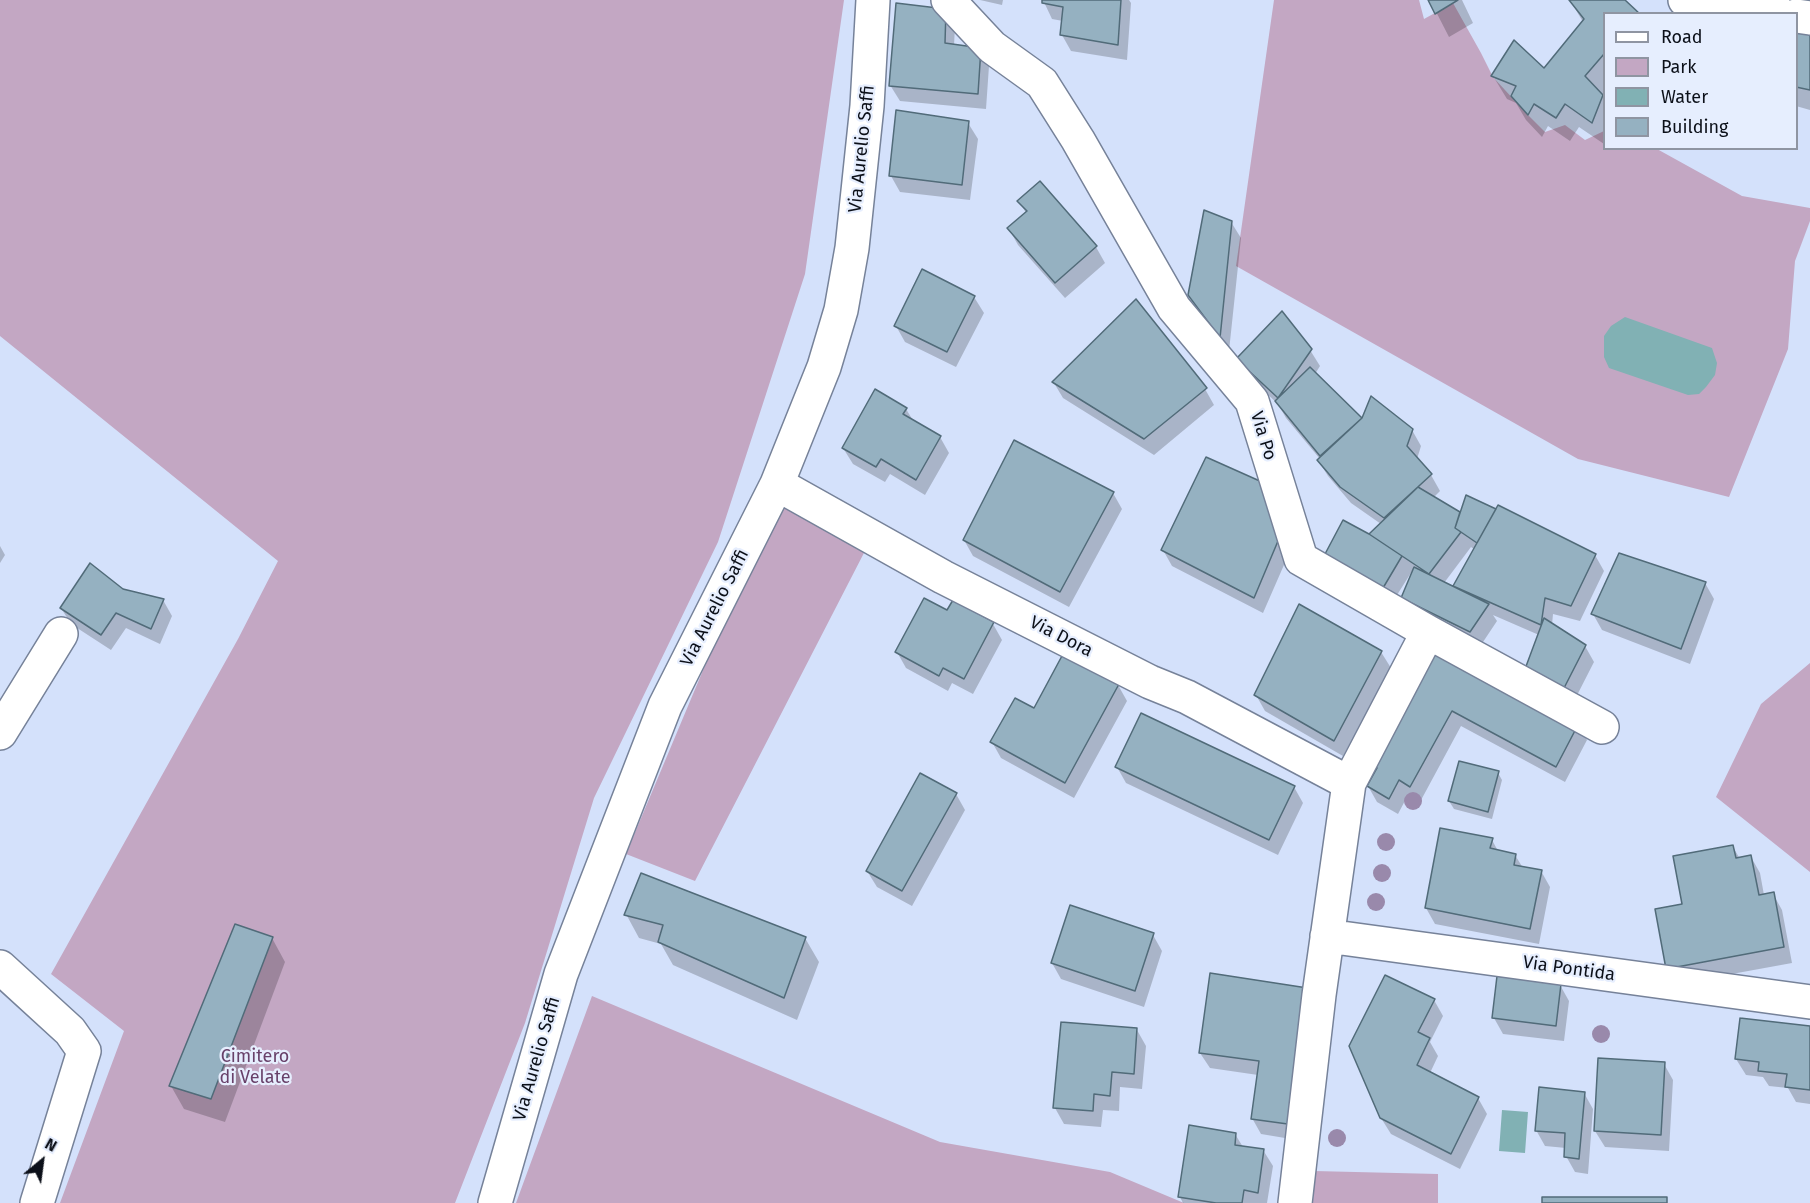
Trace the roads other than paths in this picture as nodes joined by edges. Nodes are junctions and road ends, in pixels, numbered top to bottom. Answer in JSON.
{"nodes":[{"id":1,"x":873,"y":0,"type":"edge"},
{"id":2,"x":948,"y":0,"type":"edge"},
{"id":3,"x":1685,"y":0,"type":"edge"},
{"id":4,"x":1757,"y":12,"type":"edge"},
{"id":5,"x":777,"y":484,"type":"junction"},
{"id":6,"x":1428,"y":632,"type":"junction"},
{"id":7,"x":61,"y":634,"type":"dead end"},
{"id":8,"x":1602,"y":727,"type":"dead end"},
{"id":9,"x":0,"y":733,"type":"edge"},
{"id":10,"x":1348,"y":783,"type":"junction"},
{"id":11,"x":1328,"y":936,"type":"junction"},
{"id":12,"x":0,"y":967,"type":"edge"},
{"id":13,"x":1810,"y":1002,"type":"edge"},
{"id":14,"x":37,"y":1203,"type":"edge"},
{"id":15,"x":495,"y":1203,"type":"edge"},
{"id":16,"x":1295,"y":1203,"type":"edge"}],
"edges":[{"from":1,"to":5,"type":"street","name":"Via Aurelio Saffi"},
{"from":2,"to":6,"type":"street","name":"Via Po"},
{"from":3,"to":4,"type":"street"},
{"from":5,"to":10,"type":"street","name":"Via Dora"},
{"from":5,"to":15,"type":"street","name":"Via Aurelio Saffi"},
{"from":6,"to":8,"type":"street","name":"Via Po"},
{"from":6,"to":10,"type":"street"},
{"from":7,"to":9,"type":"street"},
{"from":10,"to":11,"type":"street"},
{"from":11,"to":13,"type":"street","name":"Via Pontida"},
{"from":11,"to":16,"type":"street"},
{"from":12,"to":14,"type":"street"}]}
